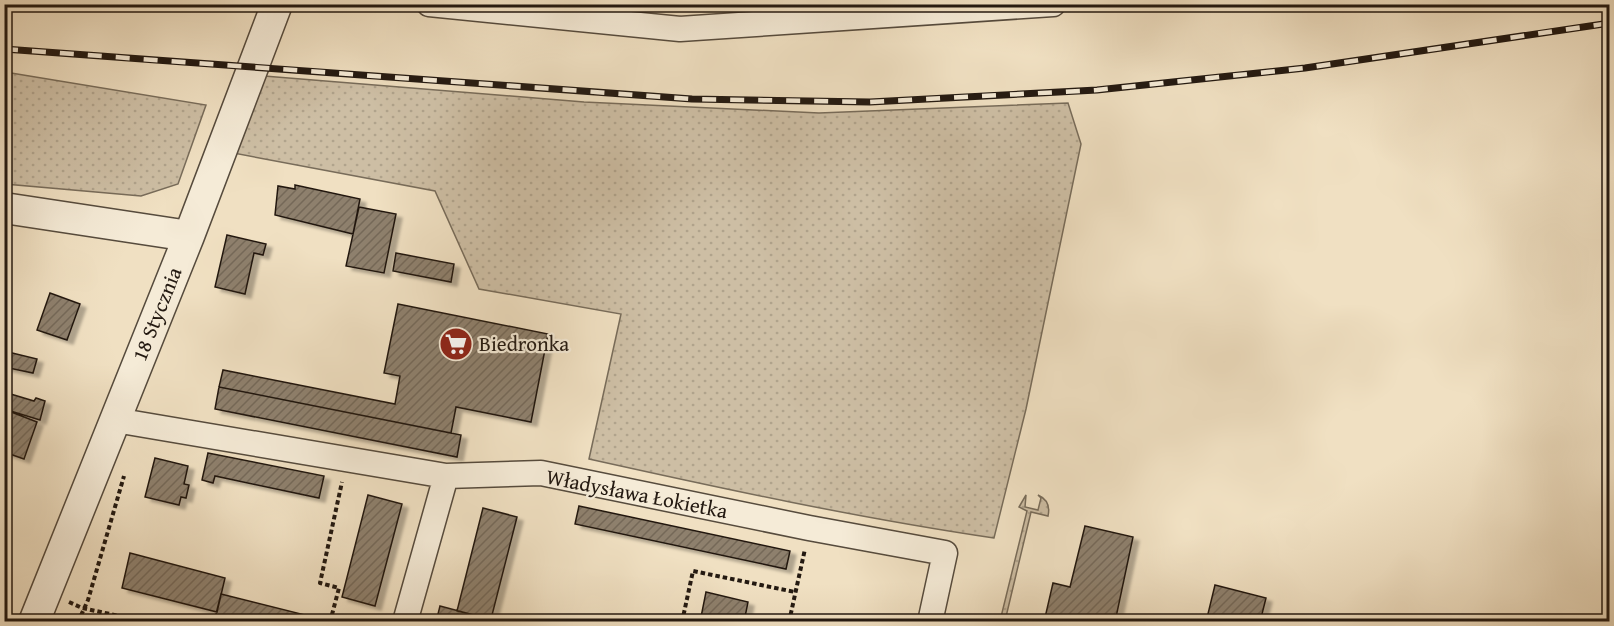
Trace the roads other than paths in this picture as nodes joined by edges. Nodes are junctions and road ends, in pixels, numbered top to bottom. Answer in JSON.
{"nodes":[{"id":1,"x":277,"y":4,"type":"edge"},
{"id":2,"x":429,"y":4,"type":"edge"},
{"id":3,"x":1053,"y":4,"type":"edge"},
{"id":4,"x":4,"y":208,"type":"edge"},
{"id":5,"x":189,"y":236,"type":"junction"},
{"id":6,"x":115,"y":420,"type":"junction"},
{"id":7,"x":446,"y":476,"type":"junction"},
{"id":8,"x":34,"y":621,"type":"edge"},
{"id":9,"x":405,"y":621,"type":"edge"},
{"id":10,"x":930,"y":621,"type":"edge"}],
"edges":[{"from":1,"to":5,"type":"street","name":"18 Stycznia"},
{"from":2,"to":3,"type":"street"},
{"from":4,"to":5,"type":"street"},
{"from":5,"to":6,"type":"street","name":"18 Stycznia"},
{"from":6,"to":7,"type":"street","name":"Władysława Łokietka"},
{"from":6,"to":8,"type":"street","name":"18 Stycznia"},
{"from":7,"to":9,"type":"street"},
{"from":7,"to":10,"type":"street","name":"Władysława Łokietka"}]}
